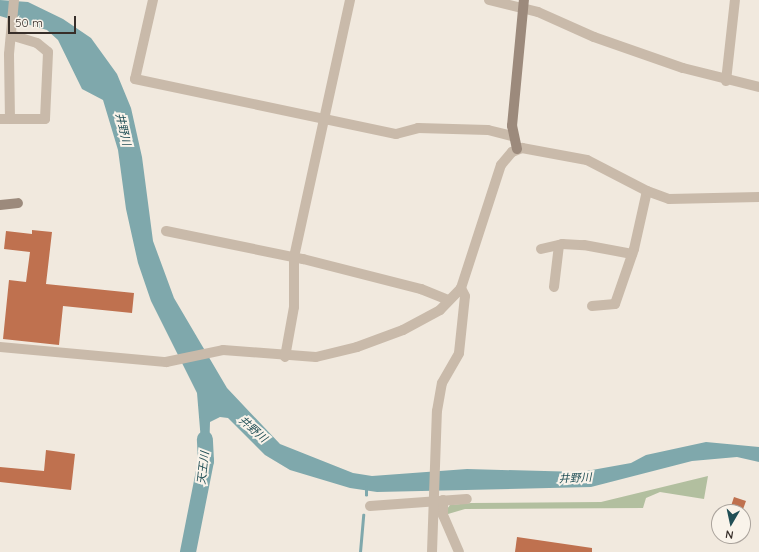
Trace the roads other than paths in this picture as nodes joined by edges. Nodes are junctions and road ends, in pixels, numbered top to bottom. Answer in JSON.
{"nodes":[{"id":1,"x":14,"y":0,"type":"edge"},
{"id":2,"x":153,"y":0,"type":"edge"},
{"id":3,"x":350,"y":0,"type":"edge"},
{"id":4,"x":488,"y":0,"type":"edge"},
{"id":5,"x":735,"y":0,"type":"edge"},
{"id":6,"x":523,"y":4,"type":"edge"},
{"id":7,"x":12,"y":31,"type":"junction"},
{"id":8,"x":726,"y":81,"type":"junction"},
{"id":9,"x":759,"y":87,"type":"edge"},
{"id":10,"x":5,"y":119,"type":"edge"},
{"id":11,"x":324,"y":119,"type":"junction"},
{"id":12,"x":512,"y":136,"type":"junction"},
{"id":13,"x":516,"y":149,"type":"junction"},
{"id":14,"x":647,"y":191,"type":"junction"},
{"id":15,"x":759,"y":197,"type":"edge"},
{"id":16,"x":18,"y":203,"type":"dead end"},
{"id":17,"x":0,"y":205,"type":"edge"},
{"id":18,"x":166,"y":231,"type":"dead end"},
{"id":19,"x":559,"y":245,"type":"junction"},
{"id":20,"x":541,"y":250,"type":"dead end"},
{"id":21,"x":632,"y":254,"type":"junction"},
{"id":22,"x":294,"y":257,"type":"junction"},
{"id":23,"x":554,"y":287,"type":"dead end"},
{"id":24,"x":461,"y":288,"type":"junction"},
{"id":25,"x":448,"y":300,"type":"junction"},
{"id":26,"x":592,"y":306,"type":"dead end"},
{"id":27,"x":0,"y":347,"type":"edge"},
{"id":28,"x":285,"y":357,"type":"junction"},
{"id":29,"x":438,"y":499,"type":"junction"},
{"id":30,"x":467,"y":499,"type":"dead end"},
{"id":31,"x":370,"y":506,"type":"dead end"},
{"id":32,"x":432,"y":552,"type":"edge"},
{"id":33,"x":459,"y":552,"type":"edge"}],
"edges":[{"from":1,"to":7,"type":"street"},
{"from":2,"to":11,"type":"street"},
{"from":3,"to":11,"type":"street"},
{"from":4,"to":6,"type":"street"},
{"from":5,"to":8,"type":"street"},
{"from":6,"to":8,"type":"street"},
{"from":6,"to":12,"type":"street"},
{"from":7,"to":10,"type":"street"},
{"from":7,"to":10,"type":"street"},
{"from":8,"to":9,"type":"street"},
{"from":11,"to":12,"type":"street"},
{"from":11,"to":22,"type":"street"},
{"from":12,"to":13,"type":"street"},
{"from":13,"to":14,"type":"street"},
{"from":13,"to":24,"type":"street"},
{"from":14,"to":15,"type":"street"},
{"from":14,"to":21,"type":"street"},
{"from":16,"to":17,"type":"street"},
{"from":18,"to":22,"type":"street"},
{"from":19,"to":20,"type":"street"},
{"from":19,"to":21,"type":"street"},
{"from":19,"to":23,"type":"street"},
{"from":21,"to":26,"type":"street"},
{"from":22,"to":25,"type":"street"},
{"from":22,"to":28,"type":"street"},
{"from":24,"to":25,"type":"street"},
{"from":24,"to":29,"type":"street"},
{"from":25,"to":28,"type":"street"},
{"from":27,"to":28,"type":"street"},
{"from":29,"to":30,"type":"street"},
{"from":29,"to":31,"type":"street"},
{"from":29,"to":32,"type":"street"},
{"from":29,"to":33,"type":"street"}]}
